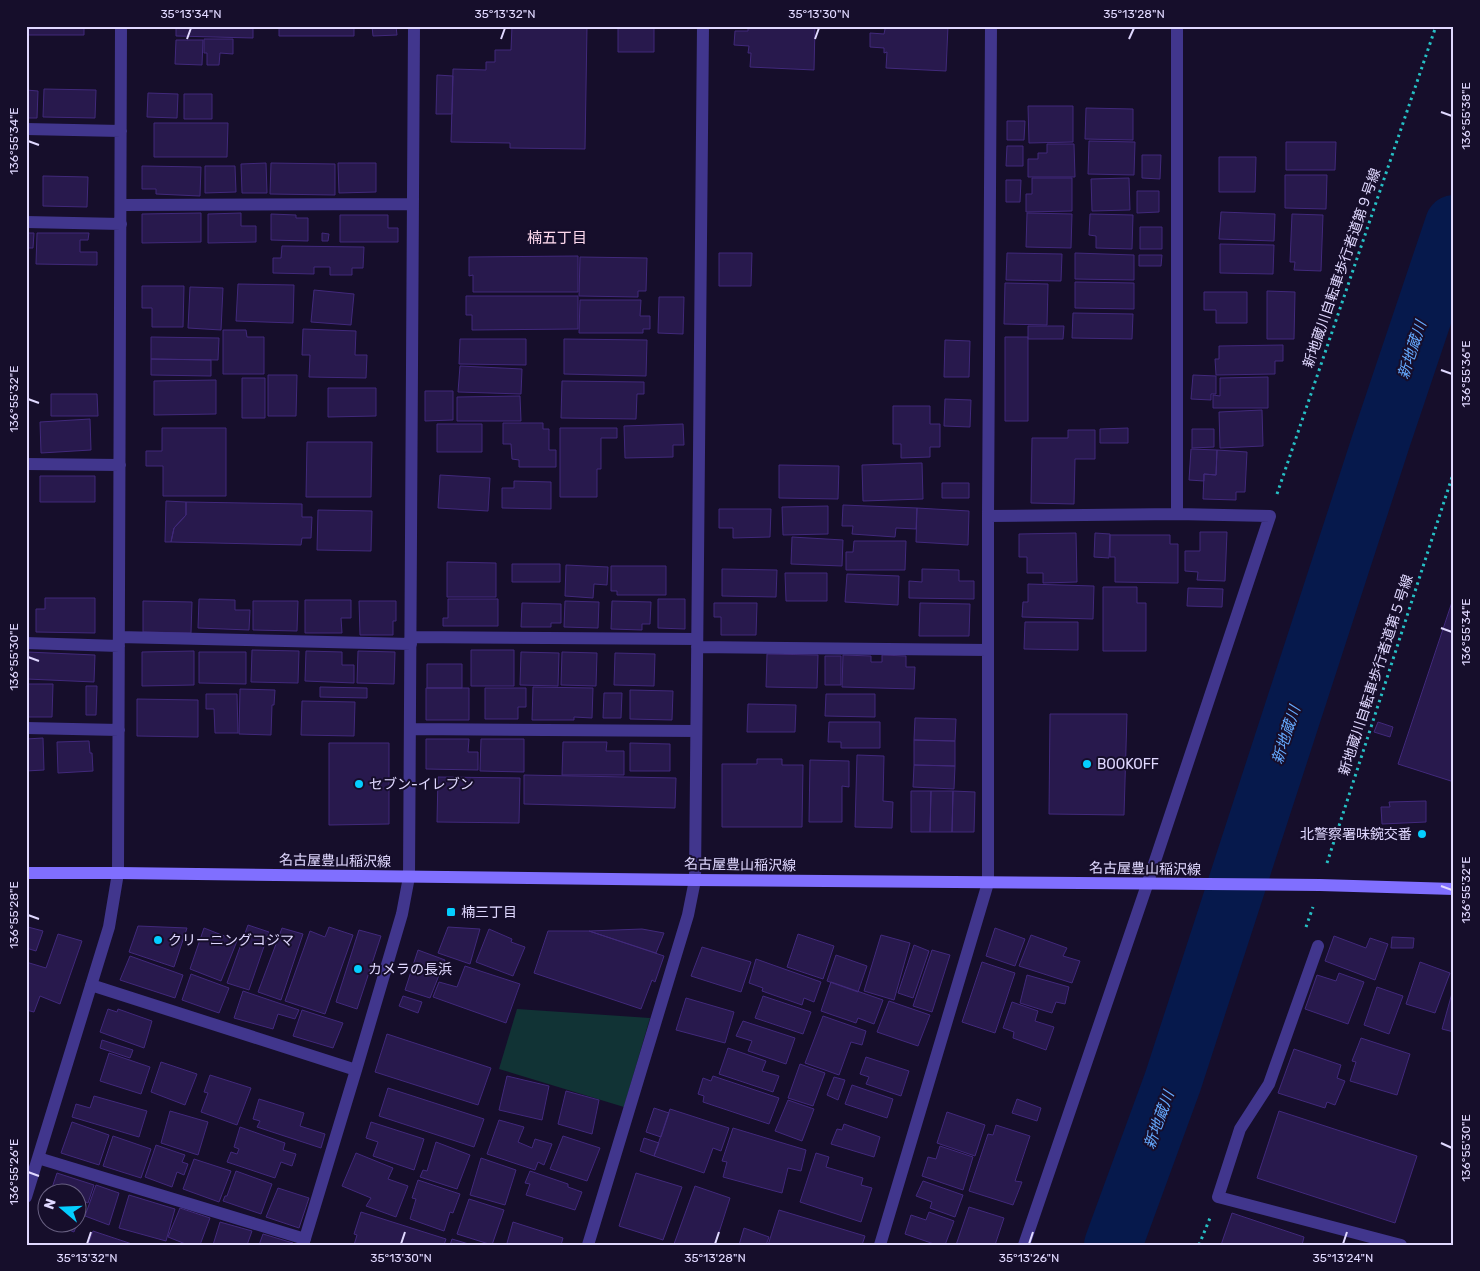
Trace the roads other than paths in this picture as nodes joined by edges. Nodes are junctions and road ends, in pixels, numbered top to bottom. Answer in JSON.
{"nodes":[{"id":1,"x":121,"y":26,"type":"edge"},
{"id":2,"x":414,"y":26,"type":"edge"},
{"id":3,"x":703,"y":26,"type":"edge"},
{"id":4,"x":991,"y":26,"type":"edge"},
{"id":5,"x":1177,"y":26,"type":"edge"},
{"id":6,"x":26,"y":129,"type":"edge"},
{"id":7,"x":121,"y":131,"type":"junction"},
{"id":8,"x":413,"y":204,"type":"junction"},
{"id":9,"x":121,"y":206,"type":"junction"},
{"id":10,"x":26,"y":222,"type":"edge"},
{"id":11,"x":121,"y":224,"type":"junction"},
{"id":12,"x":26,"y":464,"type":"edge"},
{"id":13,"x":120,"y":465,"type":"junction"},
{"id":14,"x":1176,"y":514,"type":"junction"},
{"id":15,"x":988,"y":516,"type":"junction"},
{"id":16,"x":411,"y":640,"type":"junction"},
{"id":17,"x":119,"y":641,"type":"junction"},
{"id":18,"x":26,"y":643,"type":"edge"},
{"id":19,"x":697,"y":643,"type":"junction"},
{"id":20,"x":988,"y":650,"type":"junction"},
{"id":21,"x":26,"y":728,"type":"edge"},
{"id":22,"x":410,"y":729,"type":"junction"},
{"id":23,"x":119,"y":730,"type":"junction"},
{"id":24,"x":696,"y":731,"type":"junction"},
{"id":25,"x":26,"y":873,"type":"edge"},
{"id":26,"x":118,"y":873,"type":"junction"},
{"id":27,"x":409,"y":876,"type":"junction"},
{"id":28,"x":695,"y":880,"type":"junction"},
{"id":29,"x":988,"y":883,"type":"junction"},
{"id":30,"x":1151,"y":885,"type":"junction"},
{"id":31,"x":1454,"y":889,"type":"edge"},
{"id":32,"x":1318,"y":946,"type":"dead end"},
{"id":33,"x":91,"y":984,"type":"junction"},
{"id":34,"x":356,"y":1070,"type":"junction"},
{"id":35,"x":38,"y":1158,"type":"junction"},
{"id":36,"x":26,"y":1197,"type":"edge"},
{"id":37,"x":304,"y":1242,"type":"edge"},
{"id":38,"x":588,"y":1245,"type":"edge"},
{"id":39,"x":880,"y":1245,"type":"edge"},
{"id":40,"x":1024,"y":1245,"type":"edge"},
{"id":41,"x":1401,"y":1245,"type":"edge"}],
"edges":[{"from":1,"to":7,"type":"street"},
{"from":2,"to":8,"type":"street"},
{"from":3,"to":19,"type":"street"},
{"from":4,"to":15,"type":"street"},
{"from":5,"to":14,"type":"street"},
{"from":6,"to":7,"type":"street"},
{"from":7,"to":9,"type":"street"},
{"from":8,"to":9,"type":"street"},
{"from":8,"to":16,"type":"street"},
{"from":9,"to":11,"type":"street"},
{"from":10,"to":11,"type":"street"},
{"from":11,"to":13,"type":"street"},
{"from":12,"to":13,"type":"street"},
{"from":13,"to":17,"type":"street"},
{"from":14,"to":15,"type":"street"},
{"from":14,"to":30,"type":"street"},
{"from":15,"to":20,"type":"street"},
{"from":16,"to":17,"type":"street"},
{"from":16,"to":19,"type":"street"},
{"from":16,"to":22,"type":"street"},
{"from":17,"to":18,"type":"street"},
{"from":17,"to":23,"type":"street"},
{"from":19,"to":20,"type":"street"},
{"from":19,"to":24,"type":"street"},
{"from":20,"to":29,"type":"street"},
{"from":21,"to":23,"type":"street"},
{"from":22,"to":24,"type":"street"},
{"from":22,"to":27,"type":"street"},
{"from":23,"to":26,"type":"street"},
{"from":24,"to":28,"type":"street"},
{"from":25,"to":26,"type":"main road","name":"名古屋豊山稲沢線"},
{"from":26,"to":27,"type":"main road","name":"名古屋豊山稲沢線"},
{"from":26,"to":33,"type":"street"},
{"from":27,"to":28,"type":"main road","name":"名古屋豊山稲沢線"},
{"from":27,"to":34,"type":"street"},
{"from":28,"to":29,"type":"main road","name":"名古屋豊山稲沢線"},
{"from":28,"to":38,"type":"street"},
{"from":29,"to":30,"type":"main road","name":"名古屋豊山稲沢線"},
{"from":29,"to":39,"type":"street"},
{"from":30,"to":31,"type":"main road","name":"名古屋豊山稲沢線"},
{"from":30,"to":40,"type":"street"},
{"from":32,"to":41,"type":"street"},
{"from":33,"to":34,"type":"street"},
{"from":33,"to":35,"type":"street"},
{"from":34,"to":37,"type":"street"},
{"from":35,"to":36,"type":"street"},
{"from":35,"to":37,"type":"street"}]}
